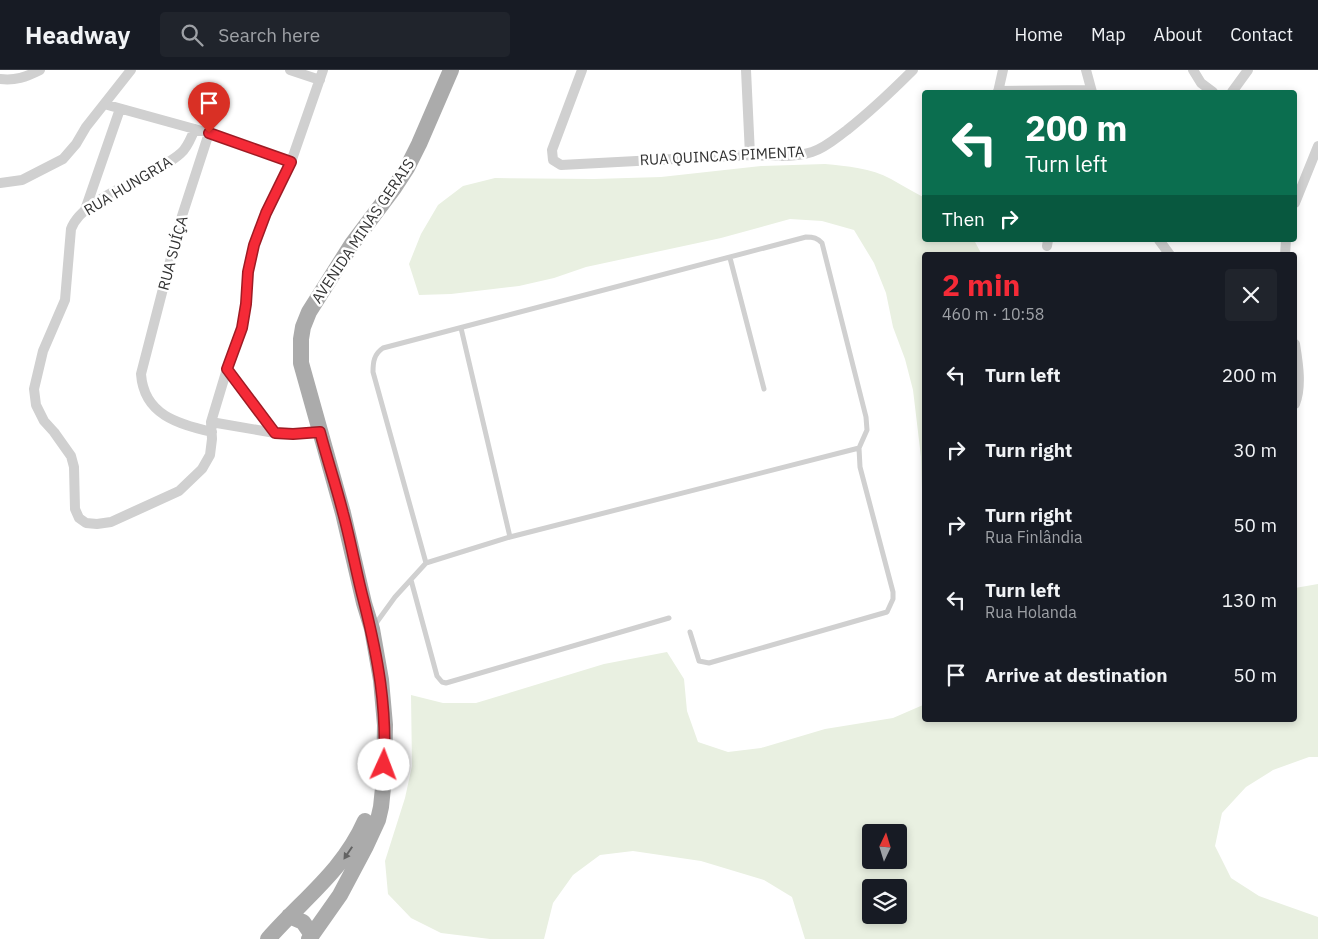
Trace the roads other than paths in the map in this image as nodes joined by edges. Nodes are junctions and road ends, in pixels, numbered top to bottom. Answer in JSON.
{"nodes":[{"id":1,"x":40,"y":70,"type":"edge"},
{"id":2,"x":131,"y":70,"type":"edge"},
{"id":3,"x":290,"y":70,"type":"edge"},
{"id":4,"x":451,"y":70,"type":"edge"},
{"id":5,"x":582,"y":70,"type":"edge"},
{"id":6,"x":746,"y":70,"type":"edge"},
{"id":7,"x":913,"y":70,"type":"edge"},
{"id":8,"x":1003,"y":70,"type":"edge"},
{"id":9,"x":1086,"y":70,"type":"edge"},
{"id":10,"x":1193,"y":70,"type":"edge"},
{"id":11,"x":1248,"y":70,"type":"edge"},
{"id":12,"x":322,"y":75,"type":"edge"},
{"id":13,"x":0,"y":80,"type":"edge"},
{"id":14,"x":998,"y":90,"type":"edge"},
{"id":15,"x":1091,"y":90,"type":"edge"},
{"id":16,"x":1208,"y":90,"type":"edge"},
{"id":17,"x":1233,"y":90,"type":"edge"},
{"id":18,"x":104,"y":104,"type":"junction"},
{"id":19,"x":120,"y":109,"type":"junction"},
{"id":20,"x":195,"y":129,"type":"junction"},
{"id":21,"x":209,"y":133,"type":"junction"},
{"id":22,"x":1318,"y":146,"type":"edge"},
{"id":23,"x":750,"y":155,"type":"junction"},
{"id":24,"x":291,"y":162,"type":"junction"},
{"id":25,"x":0,"y":183,"type":"edge"},
{"id":26,"x":1297,"y":198,"type":"edge"},
{"id":27,"x":85,"y":210,"type":"junction"},
{"id":28,"x":730,"y":258,"type":"junction"},
{"id":29,"x":461,"y":328,"type":"junction"},
{"id":30,"x":1297,"y":364,"type":"edge"},
{"id":31,"x":227,"y":369,"type":"junction"},
{"id":32,"x":764,"y":389,"type":"dead end"},
{"id":33,"x":1297,"y":398,"type":"edge"},
{"id":34,"x":211,"y":427,"type":"junction"},
{"id":35,"x":320,"y":432,"type":"junction"},
{"id":36,"x":275,"y":433,"type":"junction"},
{"id":37,"x":859,"y":448,"type":"junction"},
{"id":38,"x":510,"y":537,"type":"junction"},
{"id":39,"x":426,"y":563,"type":"junction"},
{"id":40,"x":411,"y":580,"type":"junction"},
{"id":41,"x":669,"y":618,"type":"dead end"},
{"id":42,"x":372,"y":629,"type":"junction"},
{"id":43,"x":690,"y":632,"type":"dead end"},
{"id":44,"x":384,"y":778,"type":"junction"},
{"id":45,"x":289,"y":916,"type":"junction"},
{"id":46,"x":311,"y":937,"type":"edge"},
{"id":47,"x":268,"y":939,"type":"edge"}],
"edges":[{"from":1,"to":13,"type":"street"},
{"from":2,"to":18,"type":"street"},
{"from":3,"to":12,"type":"street"},
{"from":4,"to":35,"type":"main road","name":"AVENIDA MINAS GERAIS"},
{"from":5,"to":23,"type":"street","name":"RUA QUINCAS PIMENTA"},
{"from":6,"to":23,"type":"street"},
{"from":7,"to":23,"type":"street","name":"RUA QUINCAS PIMENTA"},
{"from":8,"to":14,"type":"street"},
{"from":9,"to":15,"type":"street"},
{"from":10,"to":16,"type":"street"},
{"from":11,"to":17,"type":"street"},
{"from":12,"to":24,"type":"street","name":"RUA HUNGRIA"},
{"from":18,"to":19,"type":"street"},
{"from":18,"to":25,"type":"street"},
{"from":19,"to":20,"type":"street"},
{"from":19,"to":27,"type":"street"},
{"from":20,"to":21,"type":"street"},
{"from":20,"to":27,"type":"street","name":"RUA HUNGRIA"},
{"from":21,"to":24,"type":"street"},
{"from":21,"to":34,"type":"street","name":"RUA SUÍÇA"},
{"from":22,"to":26,"type":"street"},
{"from":24,"to":31,"type":"street","name":"RUA HUNGRIA"},
{"from":27,"to":34,"type":"street","name":"RUA HUNGRIA"},
{"from":28,"to":29,"type":"lane"},
{"from":28,"to":32,"type":"lane"},
{"from":28,"to":37,"type":"lane"},
{"from":29,"to":38,"type":"lane"},
{"from":29,"to":39,"type":"lane"},
{"from":30,"to":33,"type":"street"},
{"from":31,"to":34,"type":"street","name":"RUA HUNGRIA"},
{"from":31,"to":36,"type":"street"},
{"from":34,"to":36,"type":"street"},
{"from":35,"to":36,"type":"street"},
{"from":35,"to":42,"type":"main road","name":"AVENIDA MINAS GERAIS"},
{"from":37,"to":38,"type":"lane"},
{"from":37,"to":43,"type":"lane"},
{"from":38,"to":39,"type":"lane"},
{"from":39,"to":40,"type":"lane"},
{"from":40,"to":41,"type":"lane"},
{"from":40,"to":42,"type":"lane"},
{"from":42,"to":44,"type":"main road","name":"AVENIDA MINAS GERAIS"},
{"from":44,"to":45,"type":"main road","one_way":true},
{"from":44,"to":46,"type":"main road","name":"AVENIDA MINAS GERAIS"},
{"from":45,"to":46,"type":"main road"},
{"from":45,"to":47,"type":"main road"}]}
